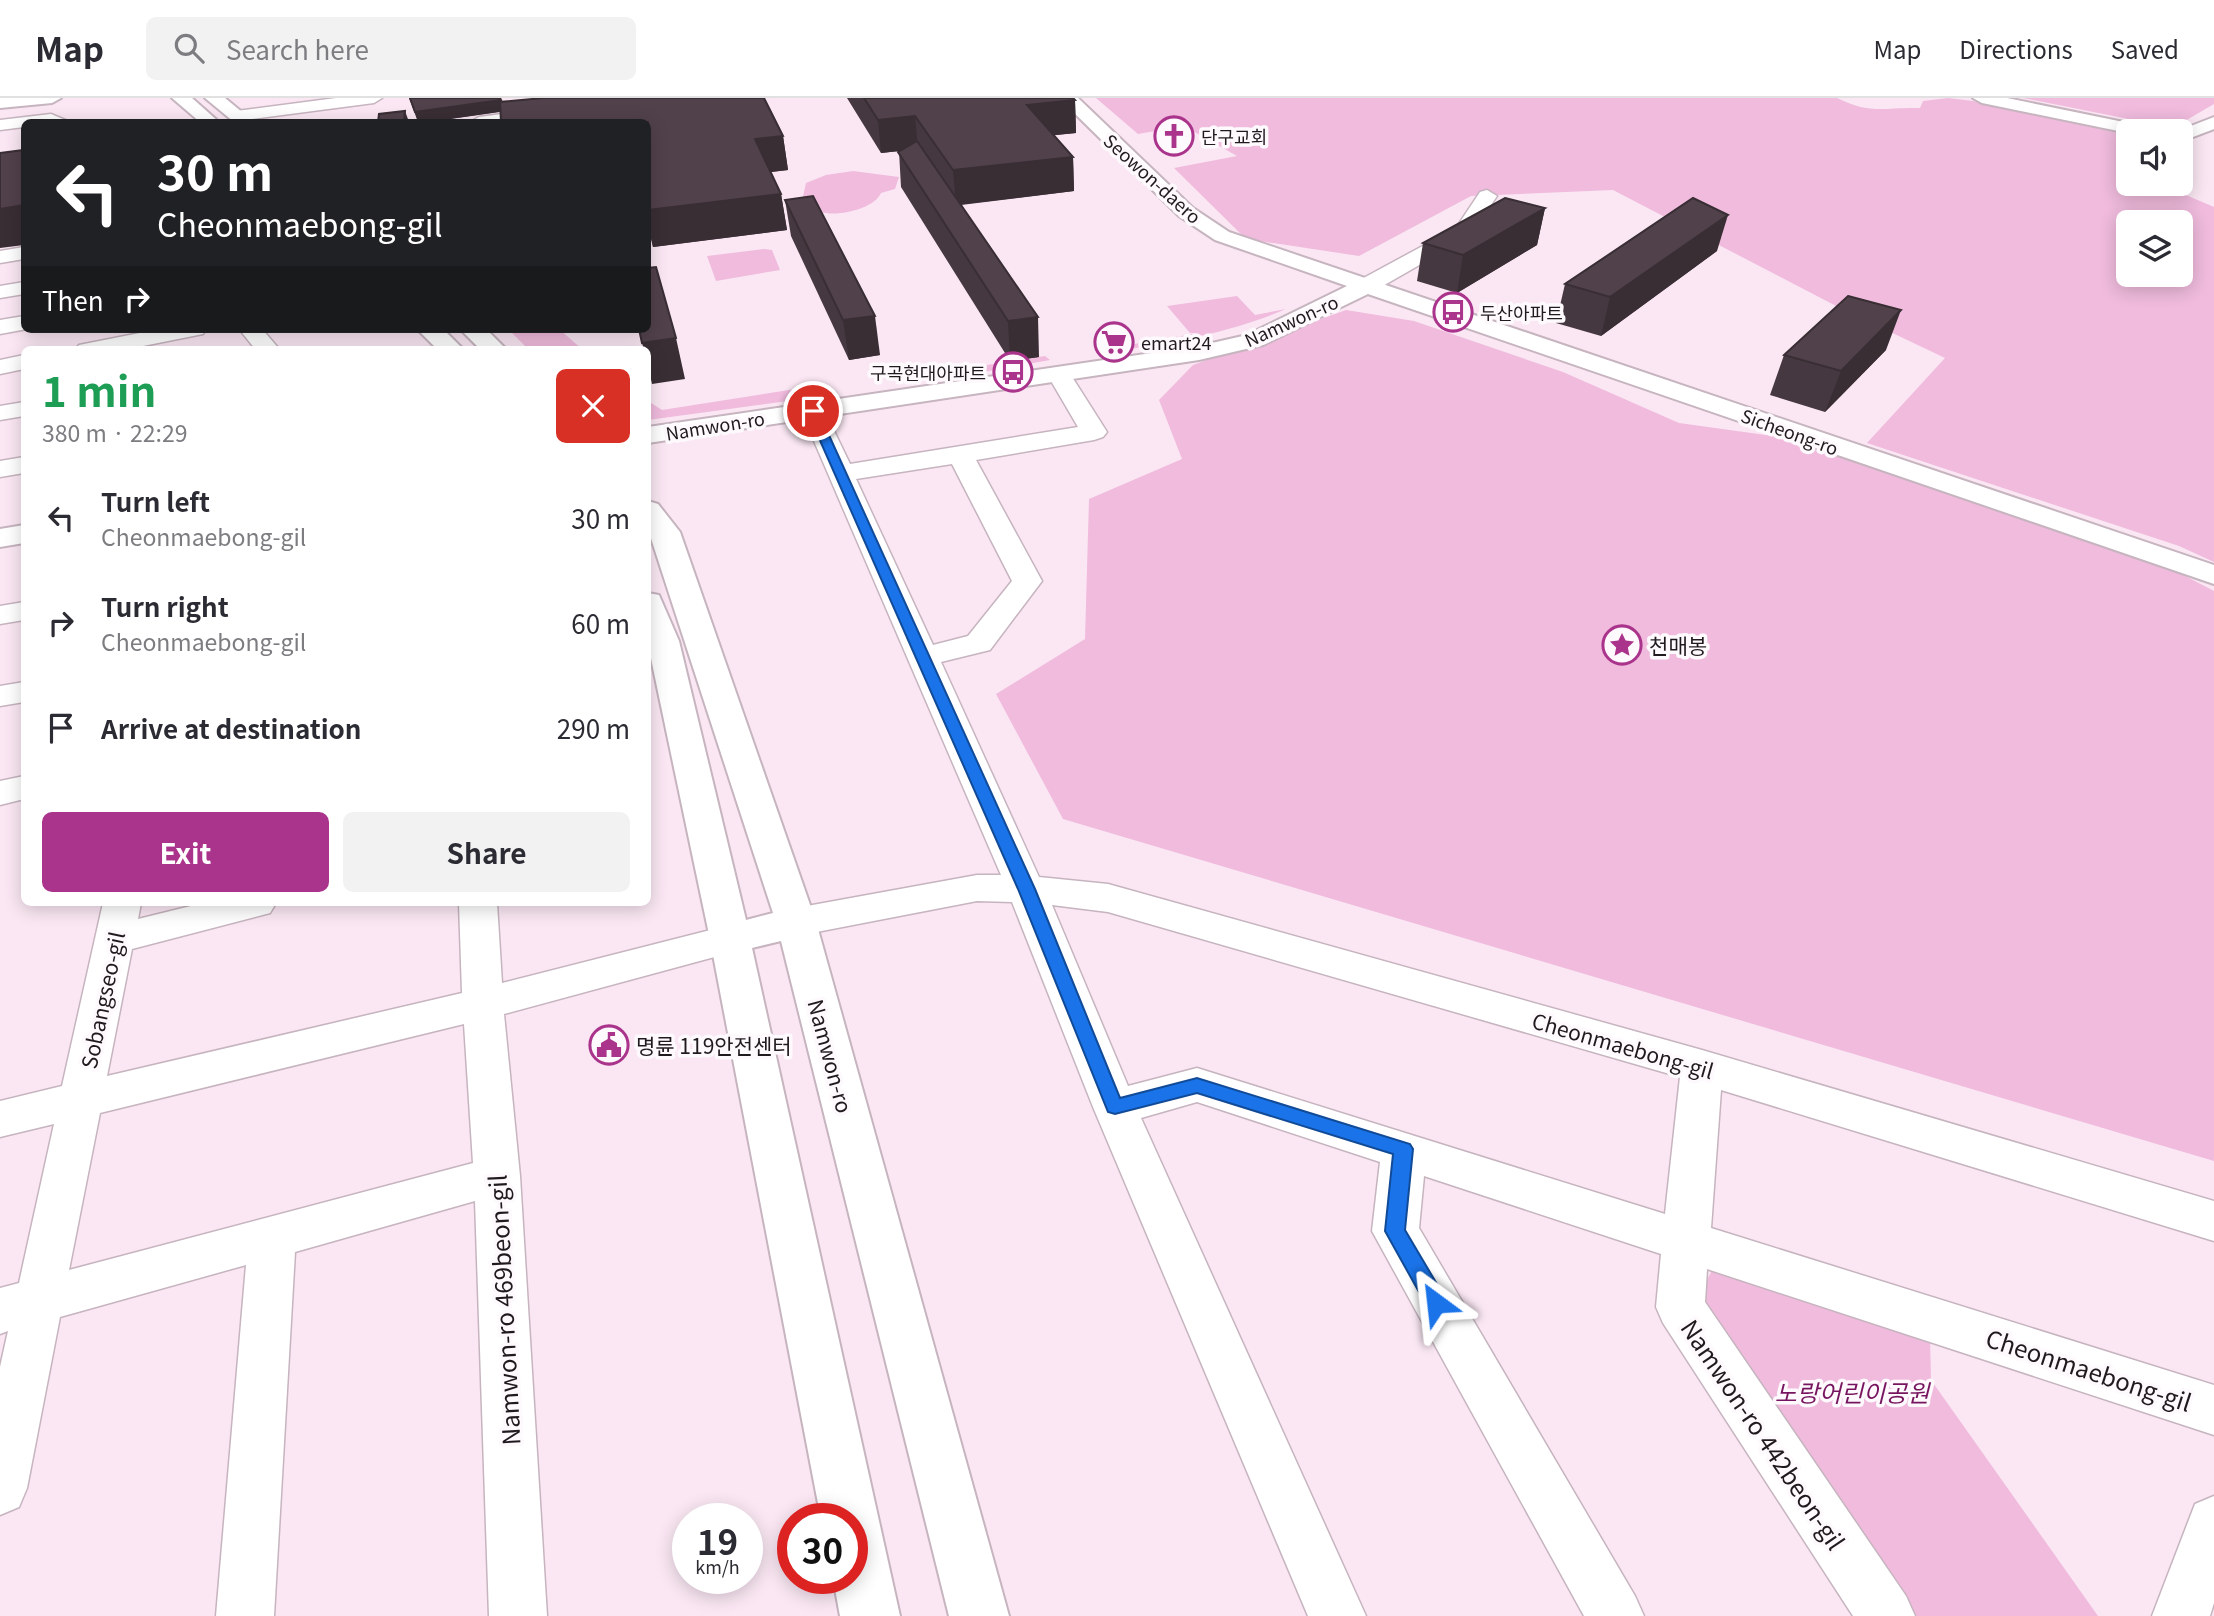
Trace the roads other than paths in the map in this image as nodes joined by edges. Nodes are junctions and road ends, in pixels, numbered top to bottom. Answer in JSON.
{"nodes":[{"id":1,"x":52,"y":98,"type":"edge"},
{"id":2,"x":181,"y":98,"type":"edge"},
{"id":3,"x":215,"y":98,"type":"edge"},
{"id":4,"x":374,"y":98,"type":"edge"},
{"id":5,"x":511,"y":98,"type":"edge"},
{"id":6,"x":1068,"y":98,"type":"edge"},
{"id":7,"x":1982,"y":98,"type":"edge"},
{"id":8,"x":0,"y":103,"type":"edge"},
{"id":9,"x":567,"y":111,"type":"edge"},
{"id":10,"x":522,"y":117,"type":"junction"},
{"id":11,"x":206,"y":119,"type":"edge"},
{"id":12,"x":240,"y":119,"type":"edge"},
{"id":13,"x":505,"y":119,"type":"edge"},
{"id":14,"x":2214,"y":122,"type":"edge"},
{"id":15,"x":21,"y":123,"type":"edge"},
{"id":16,"x":0,"y":125,"type":"edge"},
{"id":17,"x":2116,"y":125,"type":"edge"},
{"id":18,"x":2193,"y":132,"type":"edge"},
{"id":19,"x":2193,"y":141,"type":"edge"},
{"id":20,"x":2214,"y":146,"type":"edge"},
{"id":21,"x":1487,"y":196,"type":"dead end"},
{"id":22,"x":21,"y":254,"type":"edge"},
{"id":23,"x":0,"y":257,"type":"edge"},
{"id":24,"x":1366,"y":286,"type":"junction"},
{"id":25,"x":21,"y":288,"type":"edge"},
{"id":26,"x":0,"y":292,"type":"edge"},
{"id":27,"x":21,"y":324,"type":"edge"},
{"id":28,"x":0,"y":327,"type":"edge"},
{"id":29,"x":174,"y":333,"type":"edge"},
{"id":30,"x":433,"y":333,"type":"edge"},
{"id":31,"x":476,"y":333,"type":"edge"},
{"id":32,"x":108,"y":346,"type":"edge"},
{"id":33,"x":448,"y":346,"type":"edge"},
{"id":34,"x":491,"y":346,"type":"edge"},
{"id":35,"x":21,"y":363,"type":"edge"},
{"id":36,"x":0,"y":367,"type":"edge"},
{"id":37,"x":1059,"y":374,"type":"junction"},
{"id":38,"x":21,"y":410,"type":"edge"},
{"id":39,"x":813,"y":411,"type":"junction"},
{"id":40,"x":0,"y":413,"type":"edge"},
{"id":41,"x":651,"y":435,"type":"edge"},
{"id":42,"x":960,"y":455,"type":"junction"},
{"id":43,"x":21,"y":466,"type":"edge"},
{"id":44,"x":0,"y":469,"type":"edge"},
{"id":45,"x":842,"y":473,"type":"junction"},
{"id":46,"x":651,"y":514,"type":"edge"},
{"id":47,"x":21,"y":534,"type":"edge"},
{"id":48,"x":0,"y":538,"type":"edge"},
{"id":49,"x":2214,"y":575,"type":"edge"},
{"id":50,"x":651,"y":610,"type":"edge"},
{"id":51,"x":21,"y":612,"type":"edge"},
{"id":52,"x":0,"y":615,"type":"edge"},
{"id":53,"x":922,"y":657,"type":"junction"},
{"id":54,"x":21,"y":692,"type":"edge"},
{"id":55,"x":0,"y":696,"type":"edge"},
{"id":56,"x":21,"y":790,"type":"edge"},
{"id":57,"x":0,"y":793,"type":"edge"},
{"id":58,"x":1026,"y":889,"type":"junction"},
{"id":59,"x":234,"y":906,"type":"edge"},
{"id":60,"x":478,"y":906,"type":"edge"},
{"id":61,"x":119,"y":921,"type":"edge"},
{"id":62,"x":796,"y":922,"type":"junction"},
{"id":63,"x":730,"y":939,"type":"junction"},
{"id":64,"x":483,"y":1004,"type":"junction"},
{"id":65,"x":1702,"y":1067,"type":"junction"},
{"id":66,"x":82,"y":1097,"type":"junction"},
{"id":67,"x":1115,"y":1107,"type":"junction"},
{"id":68,"x":0,"y":1119,"type":"edge"},
{"id":69,"x":1404,"y":1149,"type":"junction"},
{"id":70,"x":497,"y":1176,"type":"junction"},
{"id":71,"x":2214,"y":1221,"type":"edge"},
{"id":72,"x":272,"y":1238,"type":"junction"},
{"id":73,"x":1685,"y":1240,"type":"junction"},
{"id":74,"x":19,"y":1306,"type":"edge"},
{"id":75,"x":2214,"y":1410,"type":"edge"},
{"id":76,"x":0,"y":1488,"type":"edge"},
{"id":77,"x":847,"y":1503,"type":"edge"},
{"id":78,"x":2214,"y":1523,"type":"edge"},
{"id":79,"x":865,"y":1594,"type":"edge"},
{"id":80,"x":245,"y":1616,"type":"edge"},
{"id":81,"x":517,"y":1616,"type":"edge"},
{"id":82,"x":870,"y":1616,"type":"edge"},
{"id":83,"x":979,"y":1616,"type":"edge"},
{"id":84,"x":1337,"y":1616,"type":"edge"},
{"id":85,"x":1615,"y":1616,"type":"edge"},
{"id":86,"x":1886,"y":1616,"type":"edge"},
{"id":87,"x":2181,"y":1616,"type":"edge"}],
"edges":[{"from":1,"to":8,"type":"street"},
{"from":2,"to":11,"type":"street"},
{"from":3,"to":12,"type":"street"},
{"from":4,"to":12,"type":"street"},
{"from":5,"to":10,"type":"street"},
{"from":6,"to":24,"type":"street","name":"Seowon-daero"},
{"from":7,"to":17,"type":"street"},
{"from":9,"to":10,"type":"street"},
{"from":10,"to":13,"type":"street"},
{"from":14,"to":18,"type":"street"},
{"from":15,"to":16,"type":"street"},
{"from":19,"to":20,"type":"street"},
{"from":21,"to":24,"type":"street","name":"Namwon-ro"},
{"from":22,"to":23,"type":"street"},
{"from":24,"to":37,"type":"street","name":"Namwon-ro"},
{"from":24,"to":49,"type":"street","name":"Sicheong-ro"},
{"from":25,"to":26,"type":"street"},
{"from":27,"to":28,"type":"street"},
{"from":29,"to":32,"type":"street"},
{"from":30,"to":33,"type":"street"},
{"from":31,"to":34,"type":"street"},
{"from":35,"to":36,"type":"street"},
{"from":37,"to":39,"type":"street","name":"Namwon-ro"},
{"from":37,"to":42,"type":"street"},
{"from":38,"to":40,"type":"street"},
{"from":39,"to":41,"type":"street","name":"Namwon-ro"},
{"from":39,"to":45,"type":"street"},
{"from":42,"to":45,"type":"street"},
{"from":42,"to":53,"type":"street"},
{"from":43,"to":44,"type":"street"},
{"from":45,"to":53,"type":"street"},
{"from":46,"to":62,"type":"street","name":"Namwon-ro"},
{"from":47,"to":48,"type":"street"},
{"from":50,"to":63,"type":"street"},
{"from":51,"to":52,"type":"street"},
{"from":53,"to":58,"type":"street"},
{"from":54,"to":55,"type":"street"},
{"from":56,"to":57,"type":"street"},
{"from":58,"to":62,"type":"street","name":"Cheonmaebong-gil"},
{"from":58,"to":65,"type":"street","name":"Cheonmaebong-gil"},
{"from":58,"to":67,"type":"street"},
{"from":59,"to":61,"type":"street"},
{"from":60,"to":64,"type":"street","name":"Namwon-ro 469beon-gil"},
{"from":61,"to":66,"type":"street","name":"Sobangseo-gil"},
{"from":62,"to":63,"type":"street"},
{"from":62,"to":83,"type":"street","name":"Namwon-ro"},
{"from":63,"to":64,"type":"street"},
{"from":63,"to":77,"type":"street"},
{"from":64,"to":66,"type":"street"},
{"from":64,"to":70,"type":"street","name":"Namwon-ro 469beon-gil"},
{"from":65,"to":71,"type":"street","name":"Cheonmaebong-gil"},
{"from":65,"to":73,"type":"street","name":"Namwon-ro 442beon-gil"},
{"from":66,"to":68,"type":"street"},
{"from":66,"to":74,"type":"street"},
{"from":67,"to":69,"type":"street","name":"Cheonmaebong-gil"},
{"from":67,"to":84,"type":"street"},
{"from":69,"to":73,"type":"street","name":"Cheonmaebong-gil"},
{"from":69,"to":85,"type":"street"},
{"from":70,"to":72,"type":"street"},
{"from":70,"to":81,"type":"street","name":"Namwon-ro 469beon-gil"},
{"from":72,"to":74,"type":"street"},
{"from":72,"to":80,"type":"street"},
{"from":73,"to":75,"type":"street","name":"Cheonmaebong-gil"},
{"from":73,"to":86,"type":"street","name":"Namwon-ro 442beon-gil"},
{"from":74,"to":76,"type":"street"},
{"from":78,"to":87,"type":"street"},
{"from":79,"to":82,"type":"street"}]}
